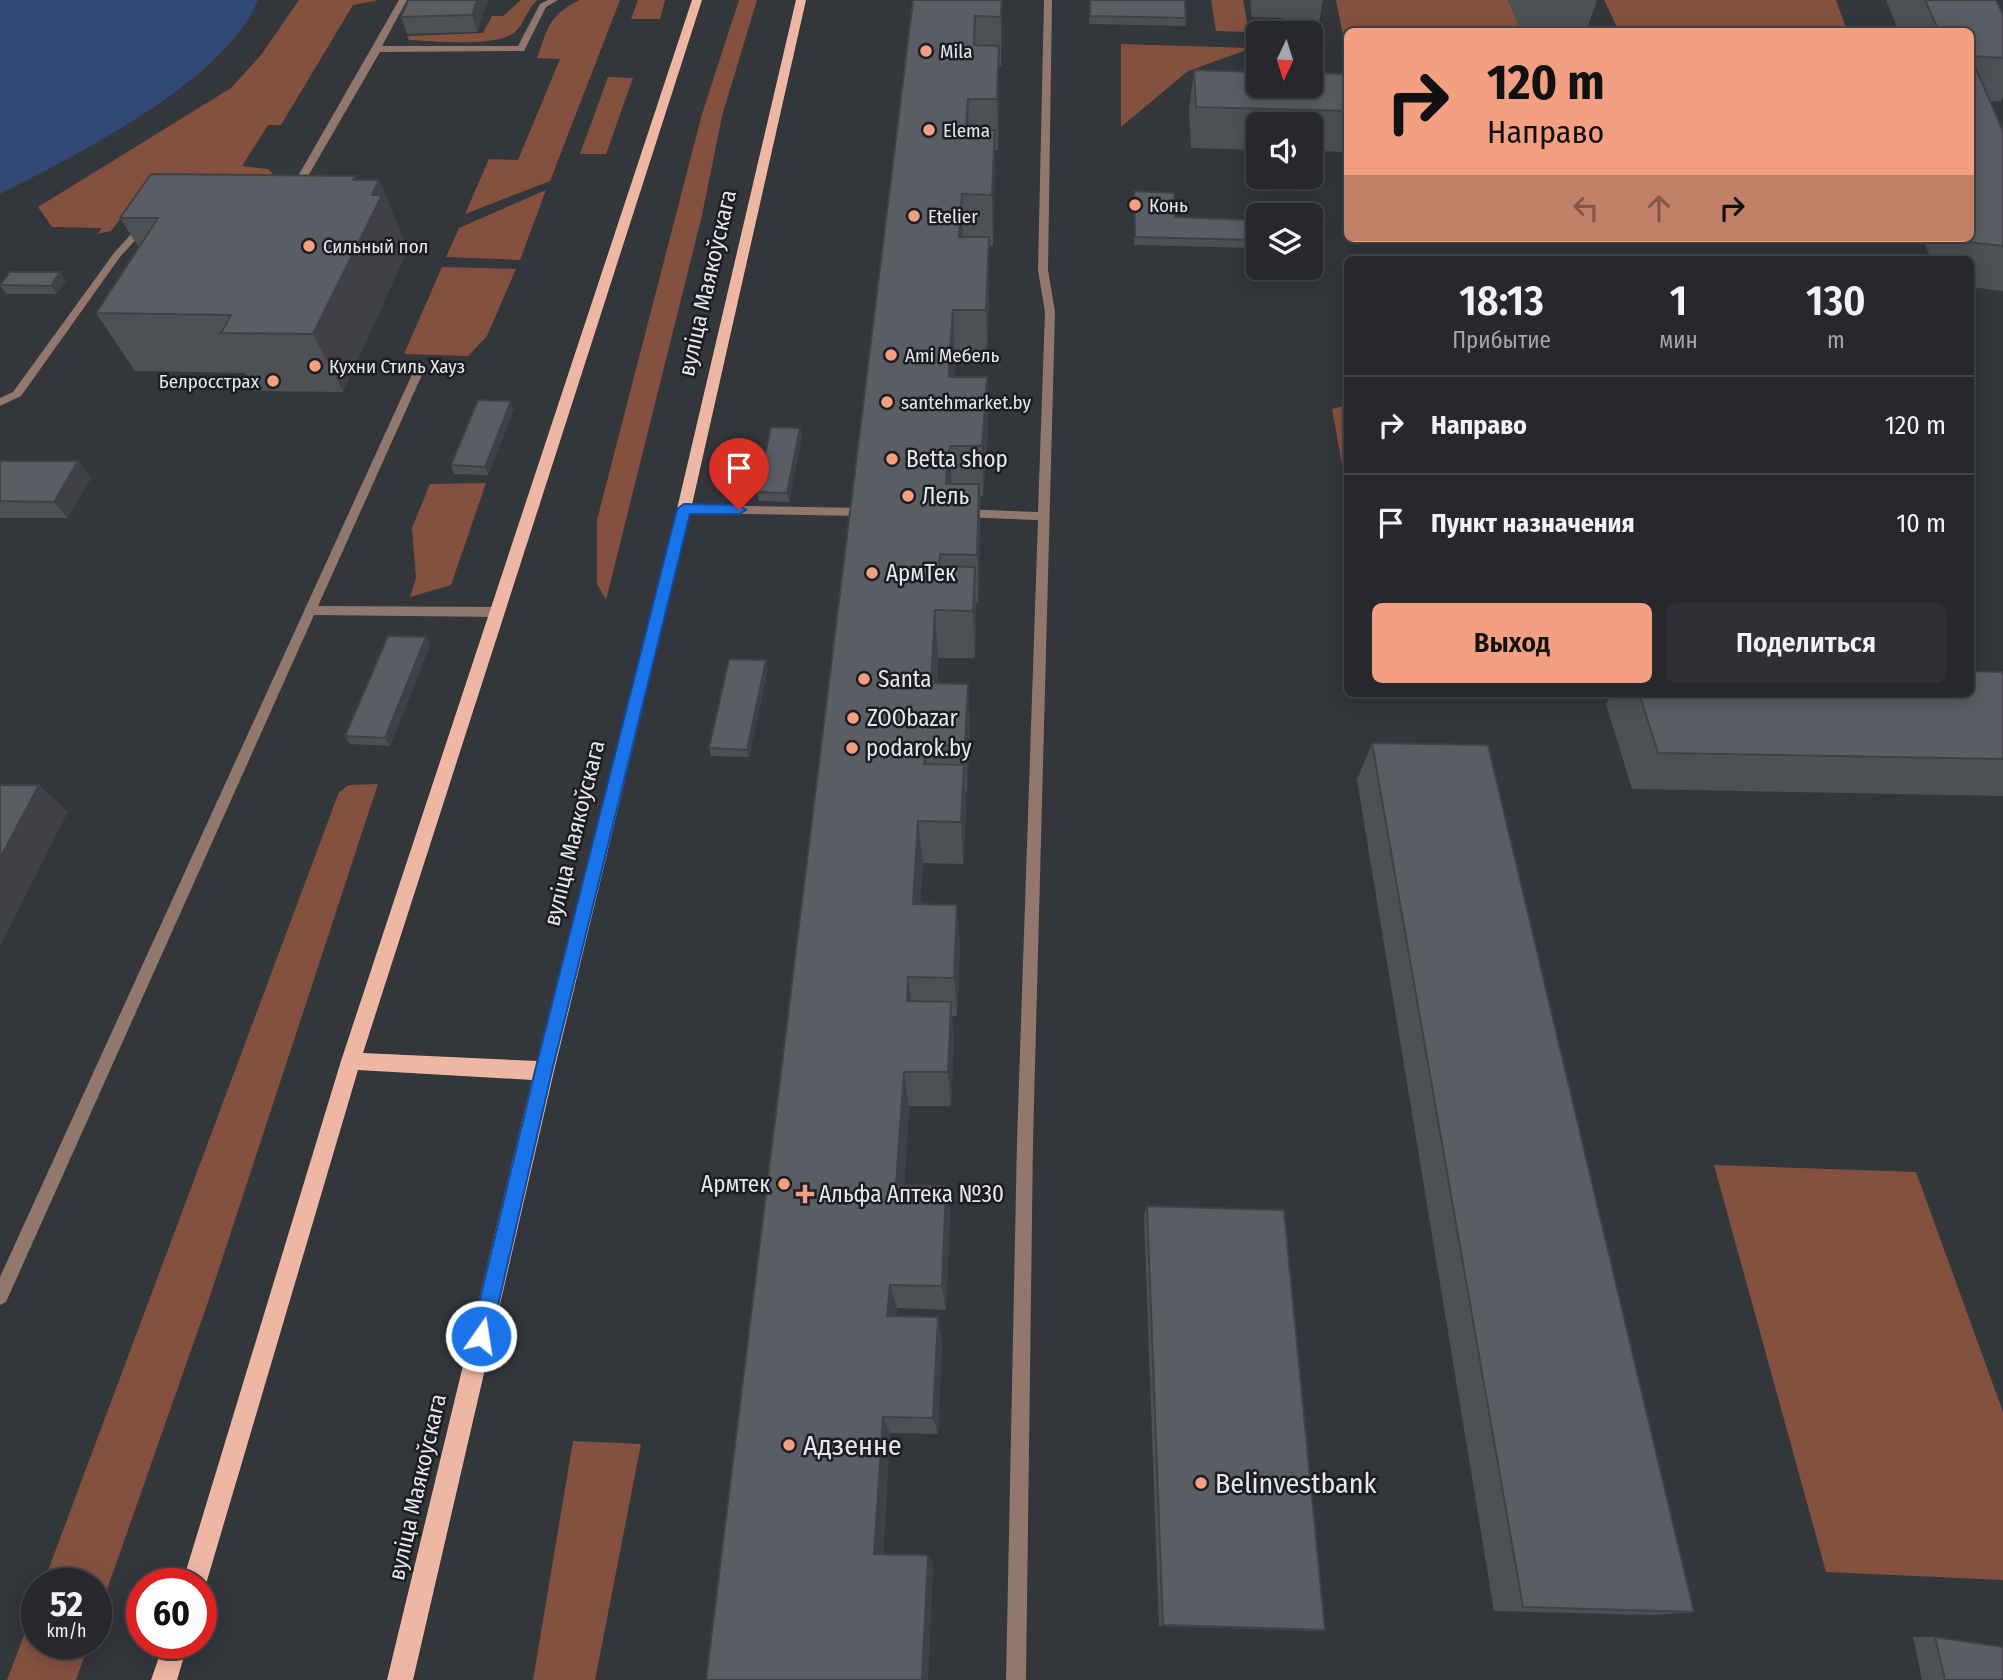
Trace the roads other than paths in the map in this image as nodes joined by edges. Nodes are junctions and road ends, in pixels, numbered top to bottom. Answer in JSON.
{"nodes":[{"id":1,"x":403,"y":0,"type":"edge"},
{"id":2,"x":554,"y":0,"type":"edge"},
{"id":3,"x":697,"y":0,"type":"edge"},
{"id":4,"x":801,"y":0,"type":"edge"},
{"id":5,"x":1048,"y":0,"type":"edge"},
{"id":6,"x":377,"y":49,"type":"junction"},
{"id":7,"x":288,"y":198,"type":"edge"},
{"id":8,"x":151,"y":220,"type":"edge"},
{"id":9,"x":420,"y":368,"type":"dead end"},
{"id":10,"x":0,"y":402,"type":"edge"},
{"id":11,"x":684,"y":509,"type":"junction"},
{"id":12,"x":863,"y":512,"type":"edge"},
{"id":13,"x":949,"y":513,"type":"edge"},
{"id":14,"x":1042,"y":516,"type":"junction"},
{"id":15,"x":310,"y":610,"type":"junction"},
{"id":16,"x":498,"y":612,"type":"junction"},
{"id":17,"x":352,"y":1061,"type":"junction"},
{"id":18,"x":544,"y":1071,"type":"junction"},
{"id":19,"x":0,"y":1296,"type":"edge"},
{"id":20,"x":199,"y":1568,"type":"edge"},
{"id":21,"x":171,"y":1659,"type":"edge"},
{"id":22,"x":164,"y":1680,"type":"edge"},
{"id":23,"x":400,"y":1680,"type":"edge"},
{"id":24,"x":1016,"y":1680,"type":"edge"}],
"edges":[{"from":1,"to":6,"type":"lane"},
{"from":2,"to":6,"type":"lane"},
{"from":3,"to":16,"type":"main road"},
{"from":4,"to":11,"type":"main road","name":"вуліца Маякоўскага"},
{"from":5,"to":14,"type":"lane"},
{"from":6,"to":7,"type":"lane"},
{"from":8,"to":10,"type":"lane"},
{"from":9,"to":15,"type":"lane"},
{"from":11,"to":12,"type":"lane"},
{"from":11,"to":18,"type":"main road","name":"вуліца Маякоўскага"},
{"from":13,"to":14,"type":"lane"},
{"from":14,"to":24,"type":"lane"},
{"from":15,"to":16,"type":"lane"},
{"from":15,"to":19,"type":"lane"},
{"from":16,"to":17,"type":"main road"},
{"from":17,"to":18,"type":"main road"},
{"from":17,"to":20,"type":"main road"},
{"from":18,"to":23,"type":"main road","name":"вуліца Маякоўскага"},
{"from":21,"to":22,"type":"main road"}]}
